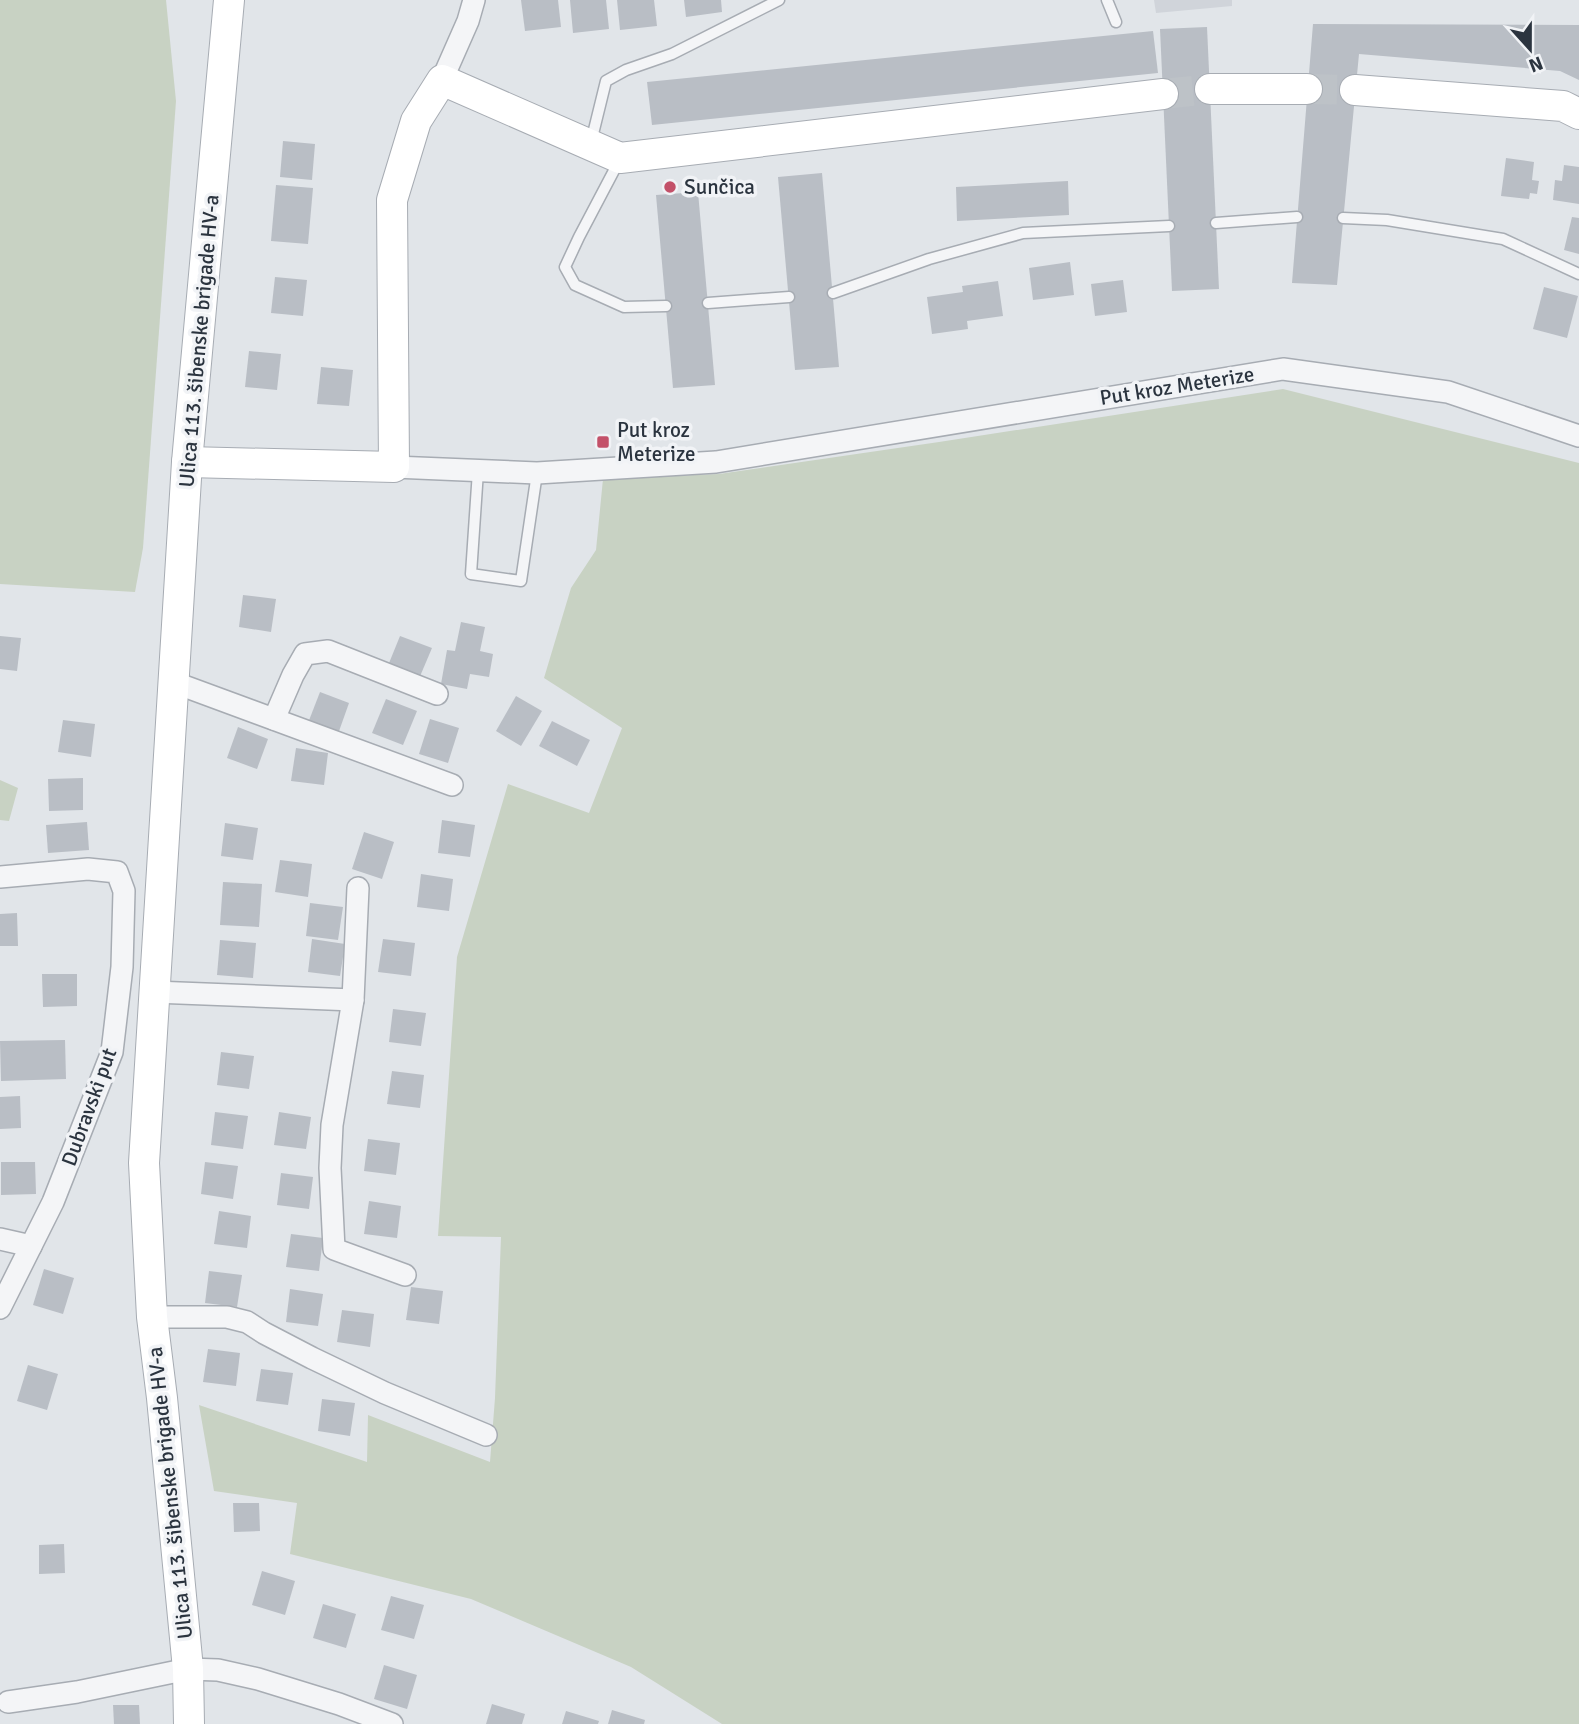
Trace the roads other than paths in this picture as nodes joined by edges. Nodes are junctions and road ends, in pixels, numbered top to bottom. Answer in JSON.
{"nodes":[{"id":1,"x":229,"y":0,"type":"edge"},
{"id":2,"x":474,"y":0,"type":"edge"},
{"id":3,"x":779,"y":0,"type":"edge"},
{"id":4,"x":1107,"y":0,"type":"edge"},
{"id":5,"x":1116,"y":22,"type":"dead end"},
{"id":6,"x":442,"y":79,"type":"junction"},
{"id":7,"x":1210,"y":89,"type":"tunnel mouth"},
{"id":8,"x":1307,"y":89,"type":"tunnel mouth"},
{"id":9,"x":1355,"y":90,"type":"tunnel mouth"},
{"id":10,"x":1163,"y":94,"type":"tunnel mouth"},
{"id":11,"x":1579,"y":114,"type":"edge"},
{"id":12,"x":590,"y":144,"type":"junction"},
{"id":13,"x":621,"y":158,"type":"junction"},
{"id":14,"x":1297,"y":217,"type":"dead end"},
{"id":15,"x":1343,"y":218,"type":"dead end"},
{"id":16,"x":1216,"y":223,"type":"dead end"},
{"id":17,"x":1169,"y":226,"type":"dead end"},
{"id":18,"x":1579,"y":274,"type":"edge"},
{"id":19,"x":833,"y":293,"type":"dead end"},
{"id":20,"x":789,"y":297,"type":"dead end"},
{"id":21,"x":708,"y":303,"type":"dead end"},
{"id":22,"x":666,"y":306,"type":"dead end"},
{"id":23,"x":1579,"y":436,"type":"edge"},
{"id":24,"x":187,"y":462,"type":"junction"},
{"id":25,"x":394,"y":467,"type":"junction"},
{"id":26,"x":478,"y":471,"type":"junction"},
{"id":27,"x":537,"y":473,"type":"junction"},
{"id":28,"x":173,"y":682,"type":"junction"},
{"id":29,"x":436,"y":694,"type":"dead end"},
{"id":30,"x":274,"y":719,"type":"junction"},
{"id":31,"x":452,"y":785,"type":"dead end"},
{"id":32,"x":0,"y":877,"type":"edge"},
{"id":33,"x":358,"y":888,"type":"dead end"},
{"id":34,"x":154,"y":992,"type":"junction"},
{"id":35,"x":353,"y":1000,"type":"junction"},
{"id":36,"x":0,"y":1239,"type":"edge"},
{"id":37,"x":31,"y":1246,"type":"junction"},
{"id":38,"x":405,"y":1275,"type":"dead end"},
{"id":39,"x":0,"y":1308,"type":"edge"},
{"id":40,"x":152,"y":1317,"type":"junction"},
{"id":41,"x":486,"y":1435,"type":"dead end"},
{"id":42,"x":188,"y":1669,"type":"junction"},
{"id":43,"x":8,"y":1702,"type":"dead end"},
{"id":44,"x":189,"y":1724,"type":"edge"},
{"id":45,"x":392,"y":1724,"type":"edge"}],
"edges":[{"from":1,"to":24,"type":"main road","name":"Ulica 113. šibenske brigade HV-a"},
{"from":2,"to":6,"type":"street"},
{"from":3,"to":12,"type":"lane"},
{"from":4,"to":5,"type":"lane"},
{"from":6,"to":12,"type":"main road"},
{"from":6,"to":25,"type":"main road"},
{"from":7,"to":8,"type":"main road"},
{"from":9,"to":11,"type":"main road"},
{"from":10,"to":13,"type":"main road"},
{"from":12,"to":13,"type":"main road"},
{"from":13,"to":22,"type":"lane"},
{"from":14,"to":16,"type":"lane"},
{"from":15,"to":18,"type":"lane"},
{"from":17,"to":19,"type":"lane"},
{"from":20,"to":21,"type":"lane"},
{"from":23,"to":27,"type":"street","name":"Put kroz Meterize"},
{"from":24,"to":25,"type":"main road","name":"Put kroz Meterize"},
{"from":24,"to":28,"type":"main road","name":"Ulica 113. šibenske brigade HV-a"},
{"from":25,"to":26,"type":"street","name":"Put kroz Meterize"},
{"from":26,"to":27,"type":"street","name":"Put kroz Meterize"},
{"from":26,"to":27,"type":"lane"},
{"from":28,"to":30,"type":"street"},
{"from":28,"to":34,"type":"main road","name":"Ulica 113. šibenske brigade HV-a"},
{"from":29,"to":30,"type":"street"},
{"from":30,"to":31,"type":"street"},
{"from":32,"to":37,"type":"street","name":"Dubravski put"},
{"from":33,"to":35,"type":"street"},
{"from":34,"to":35,"type":"street"},
{"from":34,"to":40,"type":"main road","name":"Ulica 113. šibenske brigade HV-a"},
{"from":35,"to":38,"type":"street"},
{"from":36,"to":37,"type":"street"},
{"from":37,"to":39,"type":"street","name":"Dubravski put"},
{"from":40,"to":41,"type":"street","name":"Ulica 113. šibenske brigade HV-a"},
{"from":40,"to":42,"type":"main road","name":"Ulica 113. šibenske brigade HV-a"},
{"from":42,"to":43,"type":"street","name":"Ulica 113. šibenske brigade HV-a"},
{"from":42,"to":44,"type":"main road","name":"Ulica 113. šibenske brigade HV-a"},
{"from":42,"to":45,"type":"street","name":"Ulica 113. šibenske brigade HV-a"}]}
